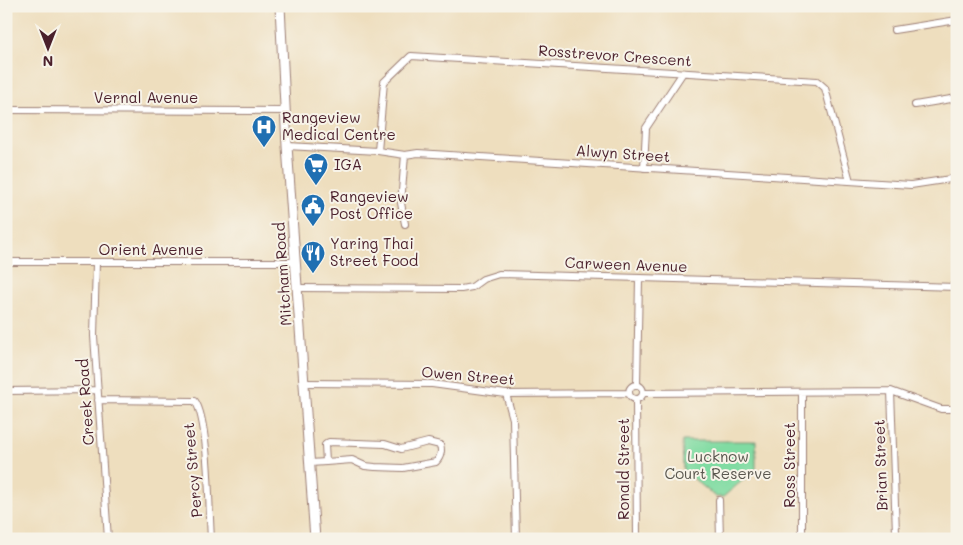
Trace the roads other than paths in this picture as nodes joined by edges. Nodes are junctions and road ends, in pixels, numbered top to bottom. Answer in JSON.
{"nodes":[{"id":1,"x":280,"y":6,"type":"edge"},
{"id":2,"x":957,"y":20,"type":"edge"},
{"id":3,"x":894,"y":30,"type":"dead end"},
{"id":4,"x":682,"y":74,"type":"junction"},
{"id":5,"x":957,"y":98,"type":"edge"},
{"id":6,"x":915,"y":105,"type":"dead end"},
{"id":7,"x":6,"y":110,"type":"edge"},
{"id":8,"x":286,"y":110,"type":"junction"},
{"id":9,"x":287,"y":146,"type":"junction"},
{"id":10,"x":378,"y":150,"type":"junction"},
{"id":11,"x":405,"y":155,"type":"junction"},
{"id":12,"x":644,"y":168,"type":"junction"},
{"id":13,"x":957,"y":178,"type":"edge"},
{"id":14,"x":850,"y":181,"type":"junction"},
{"id":15,"x":406,"y":224,"type":"dead end"},
{"id":16,"x":6,"y":262,"type":"edge"},
{"id":17,"x":296,"y":262,"type":"junction"},
{"id":18,"x":96,"y":263,"type":"junction"},
{"id":19,"x":639,"y":278,"type":"junction"},
{"id":20,"x":957,"y":287,"type":"edge"},
{"id":21,"x":297,"y":288,"type":"junction"},
{"id":22,"x":305,"y":383,"type":"junction"},
{"id":23,"x":637,"y":385,"type":"junction"},
{"id":24,"x":97,"y":390,"type":"junction"},
{"id":25,"x":6,"y":391,"type":"edge"},
{"id":26,"x":892,"y":391,"type":"junction"},
{"id":27,"x":802,"y":392,"type":"junction"},
{"id":28,"x":629,"y":393,"type":"junction"},
{"id":29,"x":643,"y":393,"type":"junction"},
{"id":30,"x":506,"y":394,"type":"junction"},
{"id":31,"x":636,"y":399,"type":"junction"},
{"id":32,"x":98,"y":400,"type":"junction"},
{"id":33,"x":957,"y":409,"type":"edge"},
{"id":34,"x":326,"y":462,"type":"junction"},
{"id":35,"x":310,"y":463,"type":"junction"},
{"id":36,"x":719,"y":500,"type":"dead end"},
{"id":37,"x":6,"y":534,"type":"edge"},
{"id":38,"x":897,"y":536,"type":"edge"},
{"id":39,"x":7,"y":539,"type":"edge"},
{"id":40,"x":108,"y":539,"type":"edge"},
{"id":41,"x":211,"y":539,"type":"edge"},
{"id":42,"x":315,"y":539,"type":"edge"},
{"id":43,"x":516,"y":539,"type":"edge"},
{"id":44,"x":636,"y":539,"type":"edge"},
{"id":45,"x":720,"y":539,"type":"edge"},
{"id":46,"x":802,"y":539,"type":"edge"}],
"edges":[{"from":1,"to":8,"type":"main road","name":"Mitcham Road"},
{"from":2,"to":3,"type":"street"},
{"from":4,"to":10,"type":"street","name":"Rosstrevor Crescent"},
{"from":4,"to":12,"type":"street"},
{"from":4,"to":14,"type":"street","name":"Rosstrevor Crescent"},
{"from":5,"to":6,"type":"street"},
{"from":7,"to":8,"type":"street","name":"Vernal Avenue"},
{"from":8,"to":9,"type":"main road","name":"Mitcham Road"},
{"from":9,"to":10,"type":"street","name":"Alwyn Street"},
{"from":9,"to":17,"type":"main road","name":"Mitcham Road"},
{"from":10,"to":11,"type":"street","name":"Alwyn Street"},
{"from":11,"to":12,"type":"street","name":"Alwyn Street"},
{"from":11,"to":15,"type":"street"},
{"from":12,"to":14,"type":"street","name":"Alwyn Street"},
{"from":13,"to":14,"type":"street","name":"Alwyn Street"},
{"from":16,"to":18,"type":"street","name":"Orient Avenue"},
{"from":17,"to":18,"type":"street","name":"Orient Avenue"},
{"from":17,"to":21,"type":"main road","name":"Mitcham Road"},
{"from":18,"to":24,"type":"street","name":"Creek Road"},
{"from":19,"to":20,"type":"street","name":"Carween Avenue"},
{"from":19,"to":21,"type":"street","name":"Carween Avenue"},
{"from":19,"to":23,"type":"street"},
{"from":21,"to":22,"type":"main road","name":"Mitcham Road"},
{"from":22,"to":30,"type":"street","name":"Owen Street"},
{"from":22,"to":35,"type":"main road","name":"Mitcham Road"},
{"from":23,"to":28,"type":"street"},
{"from":23,"to":29,"type":"street"},
{"from":24,"to":25,"type":"street"},
{"from":24,"to":32,"type":"street","name":"Creek Road"},
{"from":26,"to":27,"type":"street"},
{"from":26,"to":33,"type":"street"},
{"from":26,"to":38,"type":"street","name":"Brian Street"},
{"from":27,"to":29,"type":"street"},
{"from":27,"to":46,"type":"street","name":"Ross Street"},
{"from":28,"to":30,"type":"street","name":"Owen Street"},
{"from":28,"to":31,"type":"street"},
{"from":29,"to":31,"type":"street"},
{"from":30,"to":43,"type":"street"},
{"from":31,"to":44,"type":"street","name":"Ronald Street"},
{"from":32,"to":40,"type":"street","name":"Creek Road"},
{"from":32,"to":41,"type":"street","name":"Percy Street"},
{"from":34,"to":34,"type":"street"},
{"from":34,"to":35,"type":"street"},
{"from":35,"to":42,"type":"main road","name":"Mitcham Road"},
{"from":36,"to":45,"type":"street"},
{"from":37,"to":39,"type":"street"}]}
